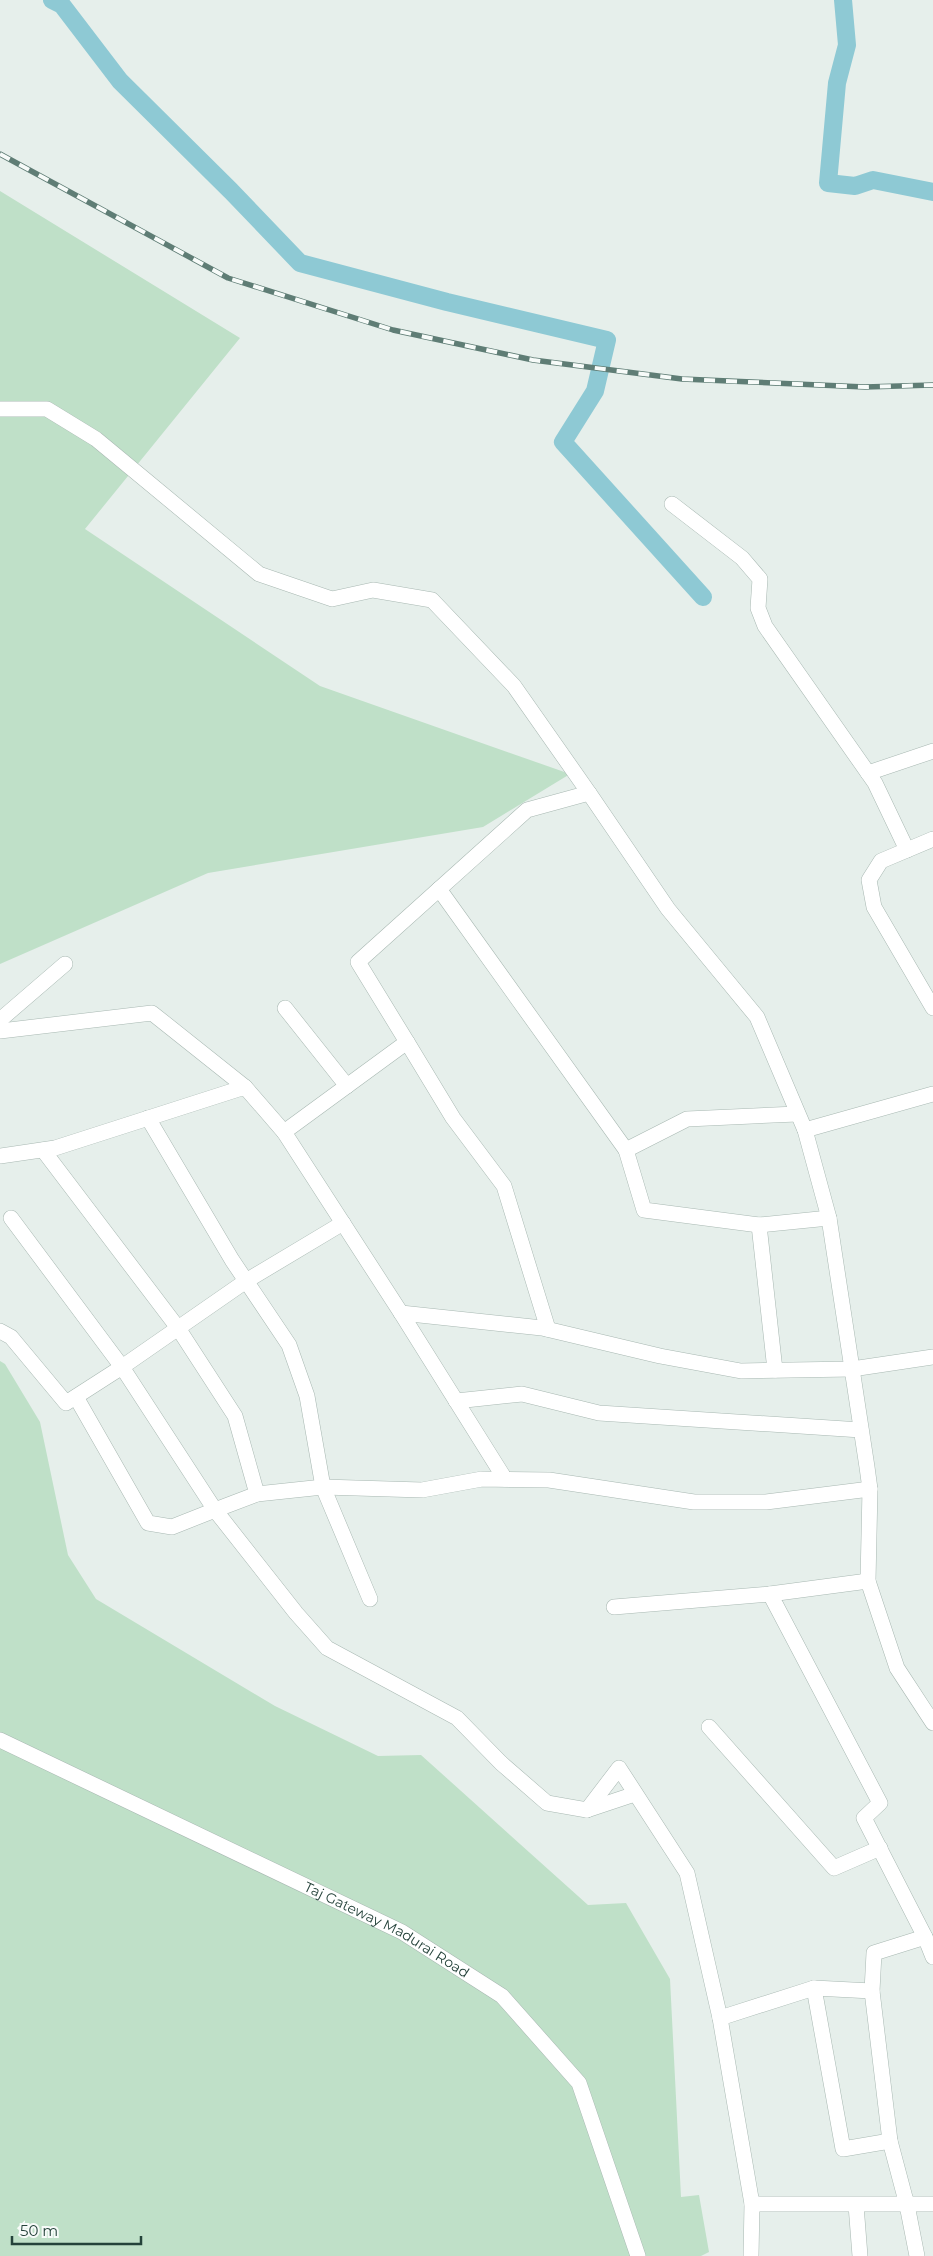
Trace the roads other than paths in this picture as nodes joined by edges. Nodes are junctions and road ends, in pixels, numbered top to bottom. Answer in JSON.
{"nodes":[{"id":1,"x":0,"y":409,"type":"edge"},
{"id":2,"x":672,"y":504,"type":"dead end"},
{"id":3,"x":933,"y":750,"type":"edge"},
{"id":4,"x":868,"y":773,"type":"junction"},
{"id":5,"x":589,"y":793,"type":"junction"},
{"id":6,"x":933,"y":838,"type":"edge"},
{"id":7,"x":907,"y":850,"type":"junction"},
{"id":8,"x":439,"y":889,"type":"junction"},
{"id":9,"x":65,"y":964,"type":"dead end"},
{"id":10,"x":285,"y":1008,"type":"dead end"},
{"id":11,"x":933,"y":1008,"type":"edge"},
{"id":12,"x":0,"y":1020,"type":"edge"},
{"id":13,"x":0,"y":1031,"type":"edge"},
{"id":14,"x":407,"y":1042,"type":"junction"},
{"id":15,"x":244,"y":1086,"type":"junction"},
{"id":16,"x":347,"y":1086,"type":"junction"},
{"id":17,"x":933,"y":1094,"type":"edge"},
{"id":18,"x":797,"y":1114,"type":"junction"},
{"id":19,"x":148,"y":1118,"type":"junction"},
{"id":20,"x":805,"y":1130,"type":"junction"},
{"id":21,"x":284,"y":1132,"type":"junction"},
{"id":22,"x":43,"y":1150,"type":"junction"},
{"id":23,"x":626,"y":1150,"type":"junction"},
{"id":24,"x":0,"y":1156,"type":"edge"},
{"id":25,"x":11,"y":1218,"type":"dead end"},
{"id":26,"x":829,"y":1218,"type":"junction"},
{"id":27,"x":342,"y":1222,"type":"junction"},
{"id":28,"x":759,"y":1225,"type":"junction"},
{"id":29,"x":246,"y":1280,"type":"junction"},
{"id":30,"x":401,"y":1313,"type":"junction"},
{"id":31,"x":178,"y":1328,"type":"junction"},
{"id":32,"x":548,"y":1329,"type":"junction"},
{"id":33,"x":0,"y":1331,"type":"edge"},
{"id":34,"x":933,"y":1357,"type":"edge"},
{"id":35,"x":122,"y":1367,"type":"junction"},
{"id":36,"x":852,"y":1368,"type":"junction"},
{"id":37,"x":775,"y":1370,"type":"junction"},
{"id":38,"x":76,"y":1397,"type":"junction"},
{"id":39,"x":456,"y":1401,"type":"junction"},
{"id":40,"x":861,"y":1430,"type":"junction"},
{"id":41,"x":505,"y":1479,"type":"junction"},
{"id":42,"x":323,"y":1487,"type":"junction"},
{"id":43,"x":870,"y":1489,"type":"junction"},
{"id":44,"x":257,"y":1494,"type":"junction"},
{"id":45,"x":215,"y":1510,"type":"junction"},
{"id":46,"x":868,"y":1581,"type":"junction"},
{"id":47,"x":770,"y":1594,"type":"junction"},
{"id":48,"x":370,"y":1599,"type":"dead end"},
{"id":49,"x":614,"y":1607,"type":"dead end"},
{"id":50,"x":932,"y":1719,"type":"edge"},
{"id":51,"x":709,"y":1727,"type":"dead end"},
{"id":52,"x":0,"y":1740,"type":"edge"},
{"id":53,"x":635,"y":1794,"type":"junction"},
{"id":54,"x":587,"y":1810,"type":"junction"},
{"id":55,"x":880,"y":1848,"type":"junction"},
{"id":56,"x":925,"y":1937,"type":"junction"},
{"id":57,"x":933,"y":1956,"type":"edge"},
{"id":58,"x":814,"y":1988,"type":"junction"},
{"id":59,"x":872,"y":1991,"type":"junction"},
{"id":60,"x":720,"y":2018,"type":"junction"},
{"id":61,"x":890,"y":2141,"type":"junction"},
{"id":62,"x":752,"y":2204,"type":"junction"},
{"id":63,"x":933,"y":2204,"type":"edge"},
{"id":64,"x":856,"y":2205,"type":"junction"},
{"id":65,"x":907,"y":2205,"type":"junction"},
{"id":66,"x":638,"y":2256,"type":"edge"},
{"id":67,"x":751,"y":2256,"type":"edge"},
{"id":68,"x":860,"y":2256,"type":"edge"},
{"id":69,"x":917,"y":2256,"type":"edge"}],
"edges":[{"from":1,"to":5,"type":"street"},
{"from":2,"to":4,"type":"street"},
{"from":3,"to":4,"type":"street"},
{"from":4,"to":7,"type":"street"},
{"from":5,"to":8,"type":"street"},
{"from":5,"to":18,"type":"street"},
{"from":6,"to":7,"type":"street"},
{"from":7,"to":11,"type":"street"},
{"from":8,"to":14,"type":"street"},
{"from":8,"to":23,"type":"street"},
{"from":9,"to":12,"type":"street"},
{"from":10,"to":16,"type":"street"},
{"from":13,"to":15,"type":"street"},
{"from":14,"to":16,"type":"street"},
{"from":14,"to":32,"type":"street"},
{"from":15,"to":19,"type":"street"},
{"from":15,"to":21,"type":"street"},
{"from":16,"to":21,"type":"street"},
{"from":17,"to":20,"type":"street"},
{"from":18,"to":20,"type":"street"},
{"from":18,"to":23,"type":"street"},
{"from":19,"to":22,"type":"street"},
{"from":19,"to":29,"type":"street"},
{"from":20,"to":26,"type":"street"},
{"from":21,"to":27,"type":"street"},
{"from":22,"to":24,"type":"street"},
{"from":22,"to":31,"type":"street"},
{"from":23,"to":28,"type":"street"},
{"from":25,"to":35,"type":"street"},
{"from":26,"to":28,"type":"street"},
{"from":26,"to":36,"type":"street"},
{"from":27,"to":29,"type":"street"},
{"from":27,"to":30,"type":"street"},
{"from":28,"to":37,"type":"street"},
{"from":29,"to":31,"type":"street"},
{"from":29,"to":42,"type":"street"},
{"from":30,"to":32,"type":"street"},
{"from":30,"to":39,"type":"street"},
{"from":31,"to":35,"type":"street"},
{"from":31,"to":44,"type":"street"},
{"from":32,"to":37,"type":"street"},
{"from":33,"to":38,"type":"street"},
{"from":34,"to":36,"type":"street"},
{"from":35,"to":38,"type":"street"},
{"from":35,"to":45,"type":"street"},
{"from":36,"to":37,"type":"street"},
{"from":36,"to":40,"type":"street"},
{"from":38,"to":45,"type":"street"},
{"from":39,"to":40,"type":"street"},
{"from":39,"to":41,"type":"street"},
{"from":40,"to":43,"type":"street"},
{"from":41,"to":42,"type":"street"},
{"from":41,"to":43,"type":"street"},
{"from":42,"to":44,"type":"street"},
{"from":42,"to":48,"type":"street"},
{"from":43,"to":46,"type":"street"},
{"from":44,"to":45,"type":"street"},
{"from":45,"to":54,"type":"street"},
{"from":46,"to":47,"type":"street"},
{"from":46,"to":50,"type":"street"},
{"from":47,"to":49,"type":"street"},
{"from":47,"to":55,"type":"street"},
{"from":51,"to":55,"type":"street"},
{"from":52,"to":66,"type":"street","name":"Taj Gateway Madurai Road"},
{"from":53,"to":54,"type":"street"},
{"from":53,"to":54,"type":"street"},
{"from":53,"to":60,"type":"street"},
{"from":55,"to":56,"type":"street"},
{"from":56,"to":57,"type":"street"},
{"from":56,"to":59,"type":"street"},
{"from":58,"to":59,"type":"street"},
{"from":58,"to":60,"type":"street"},
{"from":58,"to":61,"type":"street"},
{"from":59,"to":61,"type":"street"},
{"from":60,"to":62,"type":"street"},
{"from":61,"to":65,"type":"street"},
{"from":62,"to":64,"type":"street"},
{"from":62,"to":67,"type":"street"},
{"from":63,"to":65,"type":"street"},
{"from":64,"to":65,"type":"street"},
{"from":64,"to":68,"type":"street"},
{"from":65,"to":69,"type":"street"}]}
